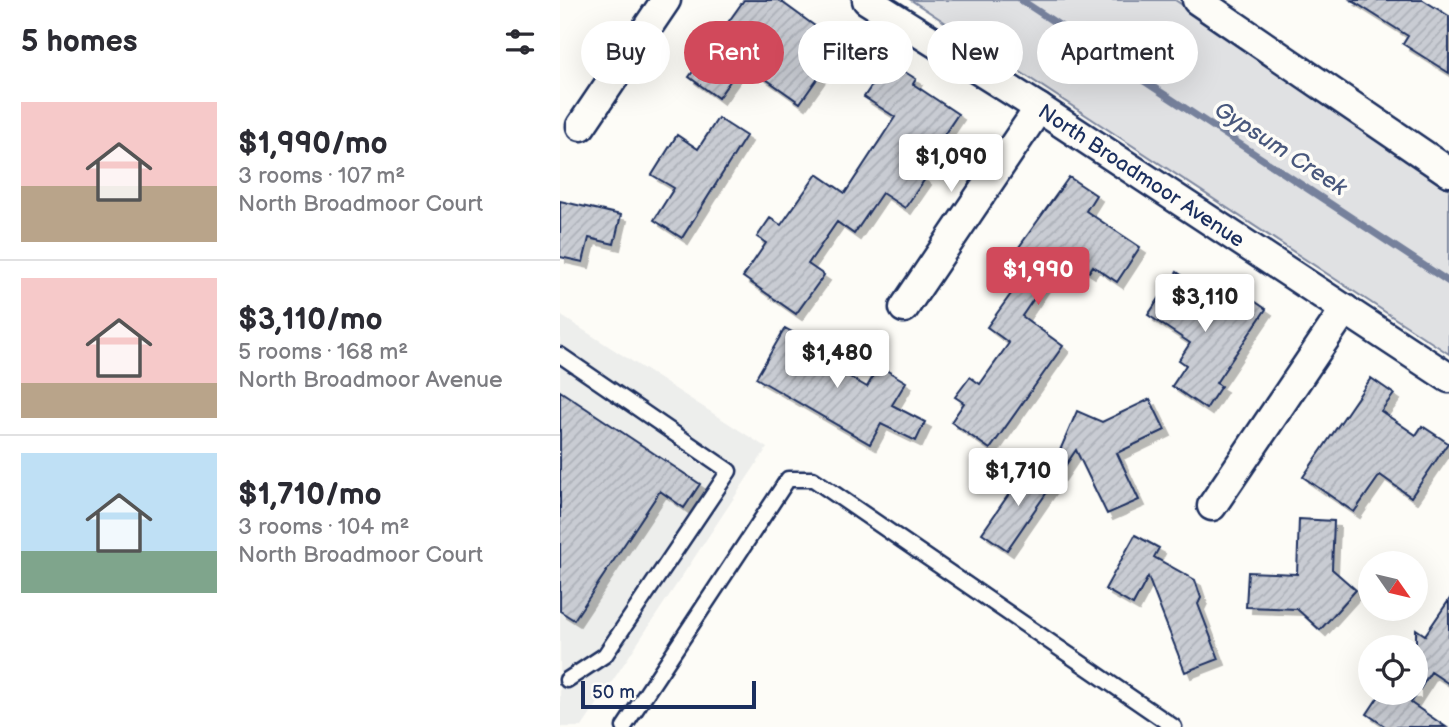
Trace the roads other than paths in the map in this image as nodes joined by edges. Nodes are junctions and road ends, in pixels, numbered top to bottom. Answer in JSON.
{"nodes":[{"id":1,"x":666,"y":0,"type":"edge"},
{"id":2,"x":867,"y":0,"type":"edge"},
{"id":3,"x":1197,"y":0,"type":"edge"},
{"id":4,"x":1039,"y":108,"type":"junction"},
{"id":5,"x":581,"y":125,"type":"dead end"},
{"id":6,"x":1449,"y":172,"type":"edge"},
{"id":7,"x":904,"y":308,"type":"dead end"},
{"id":8,"x":1345,"y":309,"type":"junction"},
{"id":9,"x":560,"y":355,"type":"edge"},
{"id":10,"x":1449,"y":378,"type":"edge"},
{"id":11,"x":1212,"y":506,"type":"dead end"},
{"id":12,"x":562,"y":682,"type":"edge"},
{"id":13,"x":624,"y":727,"type":"edge"},
{"id":14,"x":1174,"y":727,"type":"edge"}],
"edges":[{"from":1,"to":5,"type":"street"},
{"from":2,"to":4,"type":"street","name":"North Broadmoor Avenue"},
{"from":3,"to":6,"type":"street"},
{"from":4,"to":7,"type":"street"},
{"from":4,"to":8,"type":"street","name":"North Broadmoor Avenue"},
{"from":8,"to":10,"type":"street","name":"North Broadmoor Avenue"},
{"from":8,"to":11,"type":"street"},
{"from":9,"to":12,"type":"lane"},
{"from":13,"to":14,"type":"lane"}]}
